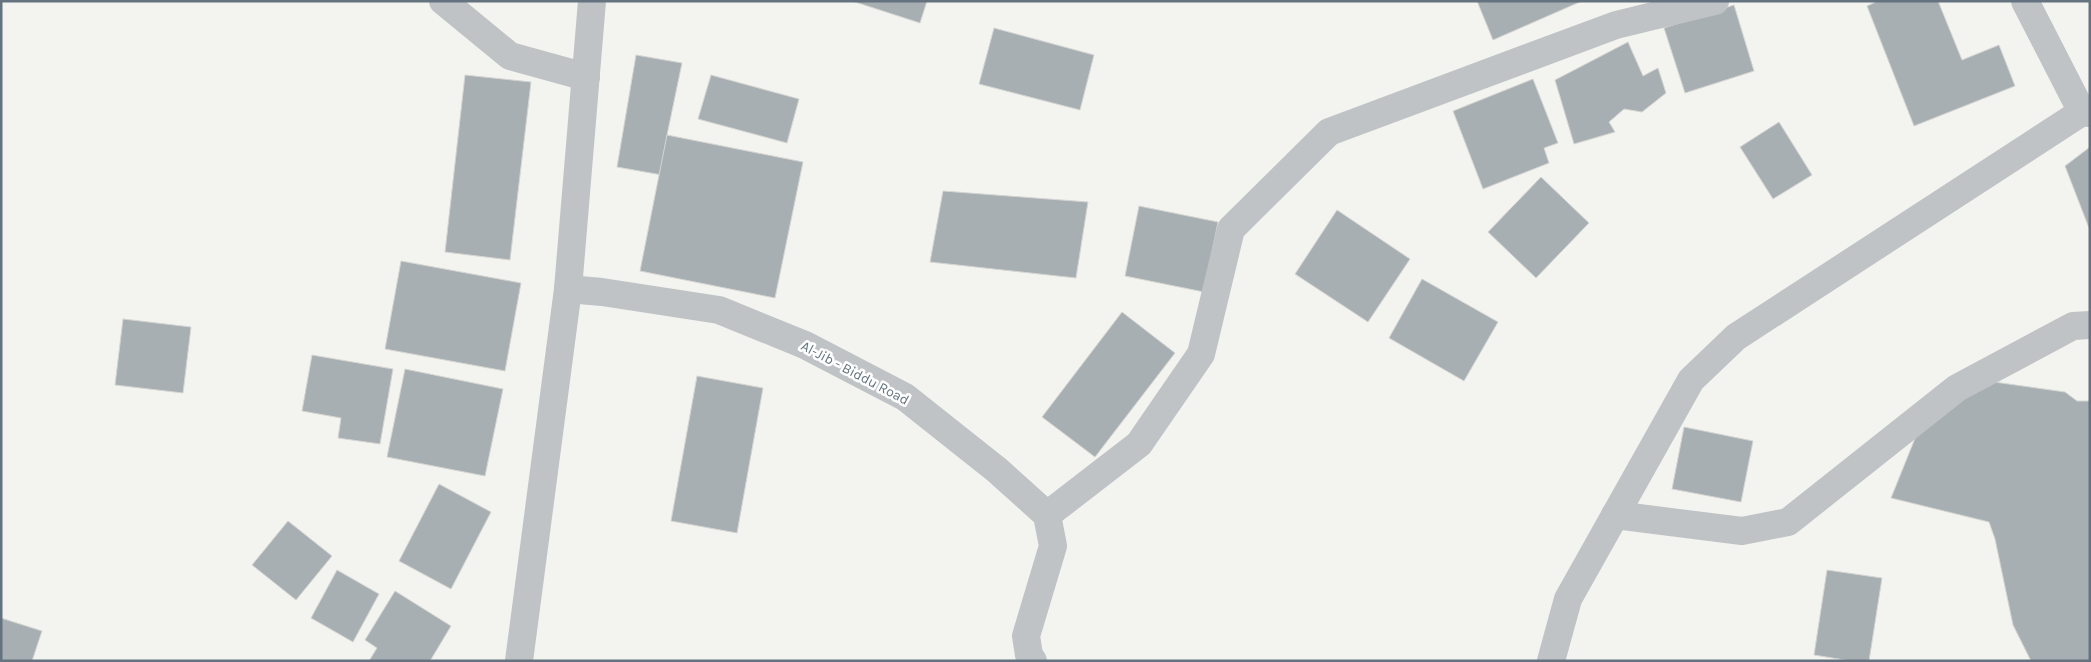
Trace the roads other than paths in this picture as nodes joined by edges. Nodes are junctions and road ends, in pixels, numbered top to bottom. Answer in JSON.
{"nodes":[{"id":1,"x":444,"y":1,"type":"edge"},
{"id":2,"x":592,"y":1,"type":"edge"},
{"id":3,"x":1715,"y":1,"type":"edge"},
{"id":4,"x":2026,"y":1,"type":"edge"},
{"id":5,"x":586,"y":77,"type":"junction"},
{"id":6,"x":2086,"y":112,"type":"edge"},
{"id":7,"x":568,"y":289,"type":"junction"},
{"id":8,"x":2090,"y":325,"type":"edge"},
{"id":9,"x":1047,"y":515,"type":"junction"},
{"id":10,"x":1615,"y":515,"type":"junction"},
{"id":11,"x":519,"y":661,"type":"edge"},
{"id":12,"x":1033,"y":661,"type":"edge"},
{"id":13,"x":1551,"y":661,"type":"edge"}],
"edges":[{"from":1,"to":5,"type":"street"},
{"from":2,"to":5,"type":"street"},
{"from":3,"to":9,"type":"street"},
{"from":4,"to":6,"type":"street"},
{"from":5,"to":7,"type":"street"},
{"from":6,"to":10,"type":"street"},
{"from":7,"to":9,"type":"street","name":"Al-Jib - Biddu Road"},
{"from":7,"to":11,"type":"street"},
{"from":8,"to":10,"type":"street"},
{"from":9,"to":12,"type":"street"},
{"from":10,"to":13,"type":"street"}]}
